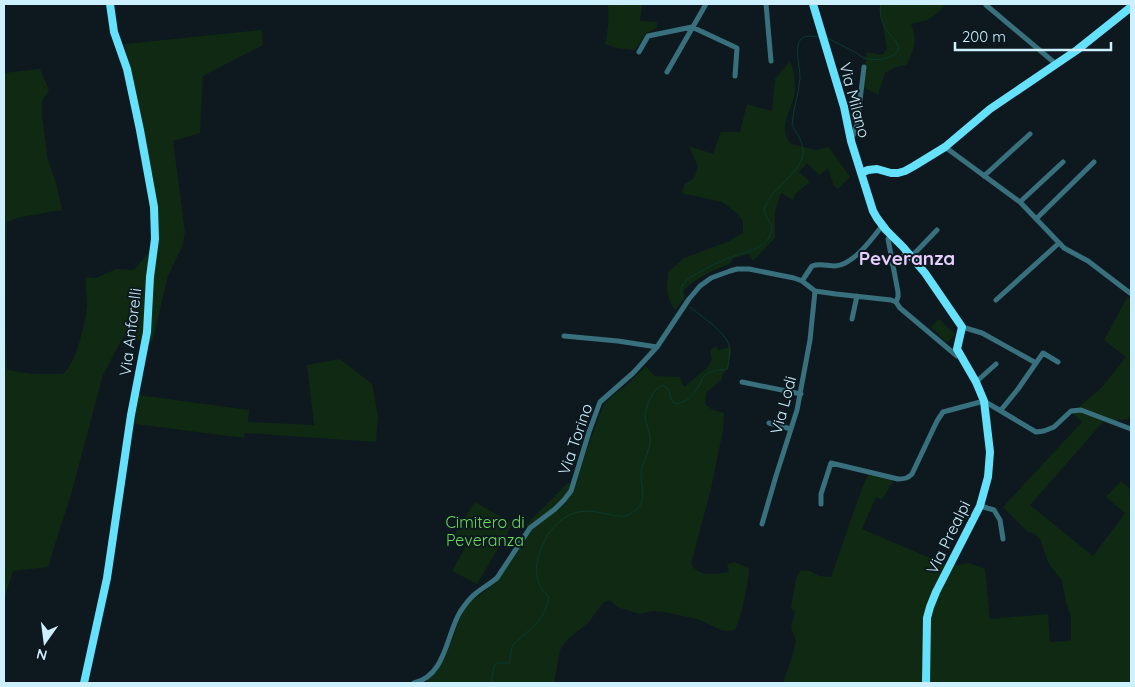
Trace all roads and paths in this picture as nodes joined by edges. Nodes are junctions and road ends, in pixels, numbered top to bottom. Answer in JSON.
{"nodes":[{"id":1,"x":110,"y":4,"type":"edge"},
{"id":2,"x":706,"y":4,"type":"edge"},
{"id":3,"x":766,"y":4,"type":"edge"},
{"id":4,"x":813,"y":4,"type":"edge"},
{"id":5,"x":987,"y":4,"type":"edge"},
{"id":6,"x":1130,"y":11,"type":"edge"},
{"id":7,"x":692,"y":27,"type":"junction"},
{"id":8,"x":639,"y":52,"type":"dead end"},
{"id":9,"x":771,"y":61,"type":"dead end"},
{"id":10,"x":1056,"y":64,"type":"junction"},
{"id":11,"x":864,"y":67,"type":"dead end"},
{"id":12,"x":667,"y":72,"type":"dead end"},
{"id":13,"x":735,"y":76,"type":"dead end"},
{"id":14,"x":1030,"y":134,"type":"dead end"},
{"id":15,"x":851,"y":141,"type":"junction"},
{"id":16,"x":944,"y":147,"type":"junction"},
{"id":17,"x":1063,"y":162,"type":"dead end"},
{"id":18,"x":1094,"y":162,"type":"dead end"},
{"id":19,"x":861,"y":173,"type":"junction"},
{"id":20,"x":984,"y":176,"type":"junction"},
{"id":21,"x":1020,"y":202,"type":"junction"},
{"id":22,"x":1036,"y":219,"type":"junction"},
{"id":23,"x":882,"y":226,"type":"junction"},
{"id":24,"x":937,"y":230,"type":"dead end"},
{"id":25,"x":891,"y":235,"type":"junction"},
{"id":26,"x":1059,"y":243,"type":"junction"},
{"id":27,"x":910,"y":255,"type":"junction"},
{"id":28,"x":892,"y":264,"type":"junction"},
{"id":29,"x":802,"y":282,"type":"junction"},
{"id":30,"x":815,"y":291,"type":"junction"},
{"id":31,"x":1130,"y":293,"type":"edge"},
{"id":32,"x":857,"y":296,"type":"junction"},
{"id":33,"x":996,"y":300,"type":"dead end"},
{"id":34,"x":896,"y":302,"type":"junction"},
{"id":35,"x":852,"y":319,"type":"dead end"},
{"id":36,"x":962,"y":327,"type":"junction"},
{"id":37,"x":564,"y":336,"type":"dead end"},
{"id":38,"x":657,"y":347,"type":"junction"},
{"id":39,"x":960,"y":355,"type":"junction"},
{"id":40,"x":1058,"y":362,"type":"dead end"},
{"id":41,"x":1036,"y":363,"type":"junction"},
{"id":42,"x":996,"y":364,"type":"dead end"},
{"id":43,"x":742,"y":382,"type":"dead end"},
{"id":44,"x":976,"y":382,"type":"junction"},
{"id":45,"x":801,"y":394,"type":"junction"},
{"id":46,"x":984,"y":401,"type":"junction"},
{"id":47,"x":1000,"y":410,"type":"junction"},
{"id":48,"x":769,"y":423,"type":"dead end"},
{"id":49,"x":791,"y":429,"type":"junction"},
{"id":50,"x":1131,"y":429,"type":"edge"},
{"id":51,"x":821,"y":504,"type":"dead end"},
{"id":52,"x":980,"y":506,"type":"junction"},
{"id":53,"x":762,"y":524,"type":"dead end"},
{"id":54,"x":1003,"y":539,"type":"dead end"},
{"id":55,"x":84,"y":683,"type":"edge"},
{"id":56,"x":414,"y":683,"type":"edge"},
{"id":57,"x":926,"y":683,"type":"edge"}],
"edges":[{"from":1,"to":55,"type":"street","name":"Via Anforelli"},
{"from":2,"to":7,"type":"street"},
{"from":3,"to":9,"type":"street"},
{"from":4,"to":15,"type":"street","name":"Via Milano"},
{"from":5,"to":10,"type":"street"},
{"from":6,"to":10,"type":"street"},
{"from":7,"to":8,"type":"street"},
{"from":7,"to":12,"type":"street"},
{"from":7,"to":13,"type":"street"},
{"from":10,"to":16,"type":"street"},
{"from":11,"to":15,"type":"street"},
{"from":14,"to":20,"type":"street"},
{"from":15,"to":19,"type":"street","name":"Via Milano"},
{"from":16,"to":19,"type":"street"},
{"from":16,"to":20,"type":"street"},
{"from":17,"to":21,"type":"street"},
{"from":18,"to":22,"type":"street"},
{"from":19,"to":23,"type":"street","name":"Via Milano"},
{"from":20,"to":21,"type":"street"},
{"from":21,"to":22,"type":"street"},
{"from":22,"to":26,"type":"street"},
{"from":23,"to":25,"type":"street","name":"Via Milano"},
{"from":23,"to":29,"type":"street"},
{"from":24,"to":27,"type":"street"},
{"from":25,"to":27,"type":"street","name":"Via Milano"},
{"from":25,"to":28,"type":"street"},
{"from":26,"to":31,"type":"street"},
{"from":26,"to":33,"type":"street"},
{"from":27,"to":28,"type":"street"},
{"from":27,"to":36,"type":"street","name":"Via Milano"},
{"from":28,"to":34,"type":"street"},
{"from":29,"to":30,"type":"street","name":"Via Torino"},
{"from":29,"to":38,"type":"street","name":"Via Torino"},
{"from":30,"to":32,"type":"street"},
{"from":30,"to":45,"type":"street","name":"Via Lodi"},
{"from":32,"to":34,"type":"street"},
{"from":32,"to":35,"type":"street"},
{"from":34,"to":39,"type":"street"},
{"from":36,"to":39,"type":"street"},
{"from":36,"to":41,"type":"street"},
{"from":37,"to":38,"type":"street"},
{"from":38,"to":56,"type":"street","name":"Via Torino"},
{"from":39,"to":44,"type":"street","name":"Via Prealpi"},
{"from":40,"to":41,"type":"street"},
{"from":41,"to":47,"type":"street"},
{"from":42,"to":44,"type":"street"},
{"from":43,"to":45,"type":"street"},
{"from":44,"to":46,"type":"street","name":"Via Prealpi"},
{"from":45,"to":49,"type":"street","name":"Via Lodi"},
{"from":46,"to":47,"type":"street"},
{"from":46,"to":51,"type":"street"},
{"from":46,"to":52,"type":"street","name":"Via Prealpi"},
{"from":47,"to":50,"type":"street"},
{"from":48,"to":49,"type":"street"},
{"from":49,"to":53,"type":"street","name":"Via Lodi"},
{"from":52,"to":54,"type":"street"},
{"from":52,"to":57,"type":"street","name":"Via Prealpi"}]}
